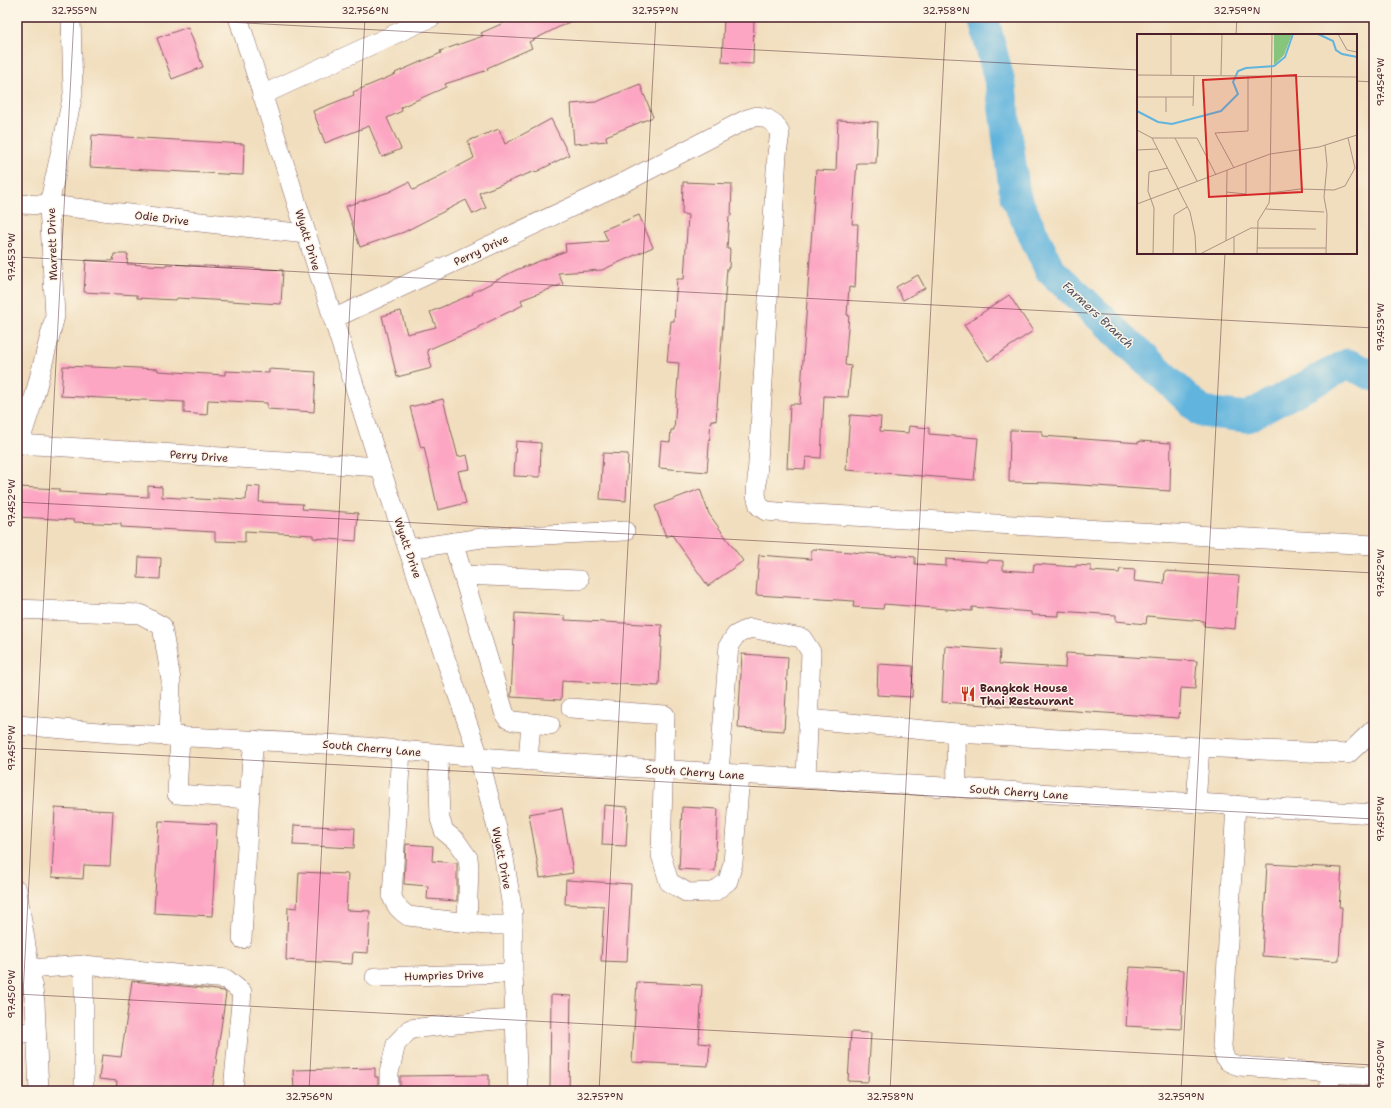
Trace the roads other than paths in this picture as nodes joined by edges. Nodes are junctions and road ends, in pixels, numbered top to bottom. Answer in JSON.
{"nodes":[{"id":1,"x":71,"y":17,"type":"edge"},
{"id":2,"x":238,"y":17,"type":"edge"},
{"id":3,"x":432,"y":17,"type":"edge"},
{"id":4,"x":262,"y":95,"type":"junction"},
{"id":5,"x":17,"y":204,"type":"edge"},
{"id":6,"x":49,"y":205,"type":"junction"},
{"id":7,"x":306,"y":234,"type":"junction"},
{"id":8,"x":333,"y":319,"type":"junction"},
{"id":9,"x":19,"y":444,"type":"joint"},
{"id":10,"x":380,"y":467,"type":"junction"},
{"id":11,"x":625,"y":531,"type":"dead end"},
{"id":12,"x":453,"y":542,"type":"junction"},
{"id":13,"x":1374,"y":545,"type":"edge"},
{"id":14,"x":408,"y":549,"type":"junction"},
{"id":15,"x":463,"y":575,"type":"junction"},
{"id":16,"x":579,"y":580,"type":"dead end"},
{"id":17,"x":17,"y":609,"type":"edge"},
{"id":18,"x":571,"y":708,"type":"dead end"},
{"id":19,"x":808,"y":719,"type":"junction"},
{"id":20,"x":531,"y":723,"type":"junction"},
{"id":21,"x":550,"y":724,"type":"dead end"},
{"id":22,"x":17,"y":725,"type":"edge"},
{"id":23,"x":1374,"y":729,"type":"edge"},
{"id":24,"x":956,"y":732,"type":"junction"},
{"id":25,"x":175,"y":736,"type":"junction"},
{"id":26,"x":254,"y":740,"type":"junction"},
{"id":27,"x":1200,"y":747,"type":"junction"},
{"id":28,"x":401,"y":750,"type":"junction"},
{"id":29,"x":438,"y":754,"type":"junction"},
{"id":30,"x":479,"y":757,"type":"junction"},
{"id":31,"x":528,"y":761,"type":"junction"},
{"id":32,"x":663,"y":770,"type":"junction"},
{"id":33,"x":719,"y":773,"type":"junction"},
{"id":34,"x":740,"y":774,"type":"junction"},
{"id":35,"x":806,"y":778,"type":"junction"},
{"id":36,"x":956,"y":788,"type":"junction"},
{"id":37,"x":250,"y":799,"type":"junction"},
{"id":38,"x":1196,"y":803,"type":"junction"},
{"id":39,"x":1236,"y":805,"type":"junction"},
{"id":40,"x":1374,"y":814,"type":"edge"},
{"id":41,"x":17,"y":890,"type":"edge"},
{"id":42,"x":467,"y":923,"type":"junction"},
{"id":43,"x":513,"y":925,"type":"junction"},
{"id":44,"x":242,"y":938,"type":"dead end"},
{"id":45,"x":84,"y":965,"type":"junction"},
{"id":46,"x":29,"y":969,"type":"junction"},
{"id":47,"x":513,"y":973,"type":"junction"},
{"id":48,"x":375,"y":977,"type":"dead end"},
{"id":49,"x":515,"y":1019,"type":"junction"},
{"id":50,"x":36,"y":1031,"type":"junction"},
{"id":51,"x":17,"y":1034,"type":"edge"},
{"id":52,"x":1331,"y":1072,"type":"junction"},
{"id":53,"x":1374,"y":1076,"type":"edge"},
{"id":54,"x":39,"y":1091,"type":"edge"},
{"id":55,"x":84,"y":1091,"type":"edge"},
{"id":56,"x":233,"y":1091,"type":"edge"},
{"id":57,"x":389,"y":1091,"type":"edge"},
{"id":58,"x":518,"y":1091,"type":"edge"},
{"id":59,"x":1330,"y":1091,"type":"edge"}],
"edges":[{"from":1,"to":6,"type":"street","name":"Marrett Drive"},
{"from":2,"to":4,"type":"street","name":"Wyatt Drive"},
{"from":3,"to":4,"type":"street"},
{"from":4,"to":7,"type":"street","name":"Wyatt Drive"},
{"from":5,"to":6,"type":"street","name":"Odie Drive"},
{"from":6,"to":7,"type":"street","name":"Odie Drive"},
{"from":6,"to":9,"type":"street","name":"Marrett Drive"},
{"from":7,"to":8,"type":"street","name":"Wyatt Drive"},
{"from":8,"to":10,"type":"street","name":"Wyatt Drive"},
{"from":8,"to":13,"type":"street","name":"Perry Drive"},
{"from":9,"to":10,"type":"street","name":"Perry Drive"},
{"from":10,"to":14,"type":"street","name":"Wyatt Drive"},
{"from":11,"to":12,"type":"street"},
{"from":12,"to":14,"type":"street"},
{"from":12,"to":15,"type":"street"},
{"from":14,"to":30,"type":"street","name":"Wyatt Drive"},
{"from":15,"to":16,"type":"street"},
{"from":15,"to":20,"type":"street"},
{"from":17,"to":25,"type":"street"},
{"from":18,"to":32,"type":"street"},
{"from":19,"to":24,"type":"street"},
{"from":19,"to":33,"type":"street"},
{"from":19,"to":35,"type":"street"},
{"from":20,"to":21,"type":"street"},
{"from":20,"to":31,"type":"street"},
{"from":22,"to":25,"type":"street","name":"South Cherry Lane"},
{"from":23,"to":27,"type":"street"},
{"from":24,"to":27,"type":"street"},
{"from":24,"to":36,"type":"street"},
{"from":25,"to":26,"type":"street","name":"South Cherry Lane"},
{"from":25,"to":37,"type":"street"},
{"from":26,"to":28,"type":"street","name":"South Cherry Lane"},
{"from":26,"to":37,"type":"street"},
{"from":27,"to":38,"type":"street"},
{"from":28,"to":29,"type":"street","name":"South Cherry Lane"},
{"from":28,"to":42,"type":"street"},
{"from":29,"to":30,"type":"street","name":"South Cherry Lane"},
{"from":29,"to":42,"type":"street"},
{"from":30,"to":31,"type":"street","name":"South Cherry Lane"},
{"from":30,"to":43,"type":"street","name":"Wyatt Drive"},
{"from":31,"to":32,"type":"street","name":"South Cherry Lane"},
{"from":32,"to":33,"type":"street","name":"South Cherry Lane"},
{"from":32,"to":34,"type":"street"},
{"from":33,"to":34,"type":"street","name":"South Cherry Lane"},
{"from":34,"to":35,"type":"street","name":"South Cherry Lane"},
{"from":35,"to":36,"type":"street","name":"South Cherry Lane"},
{"from":36,"to":38,"type":"street","name":"South Cherry Lane"},
{"from":37,"to":44,"type":"street"},
{"from":38,"to":39,"type":"street","name":"South Cherry Lane"},
{"from":39,"to":40,"type":"street","name":"South Cherry Lane"},
{"from":39,"to":52,"type":"street"},
{"from":41,"to":46,"type":"street"},
{"from":42,"to":43,"type":"street"},
{"from":43,"to":47,"type":"street","name":"Wyatt Drive"},
{"from":45,"to":46,"type":"street"},
{"from":45,"to":55,"type":"street"},
{"from":45,"to":56,"type":"street"},
{"from":46,"to":50,"type":"street"},
{"from":47,"to":48,"type":"street","name":"Humpries Drive"},
{"from":47,"to":49,"type":"street","name":"Wyatt Drive"},
{"from":49,"to":57,"type":"street"},
{"from":49,"to":58,"type":"street","name":"Wyatt Drive"},
{"from":50,"to":51,"type":"street"},
{"from":50,"to":54,"type":"street"},
{"from":52,"to":53,"type":"street"},
{"from":52,"to":59,"type":"street"}]}
